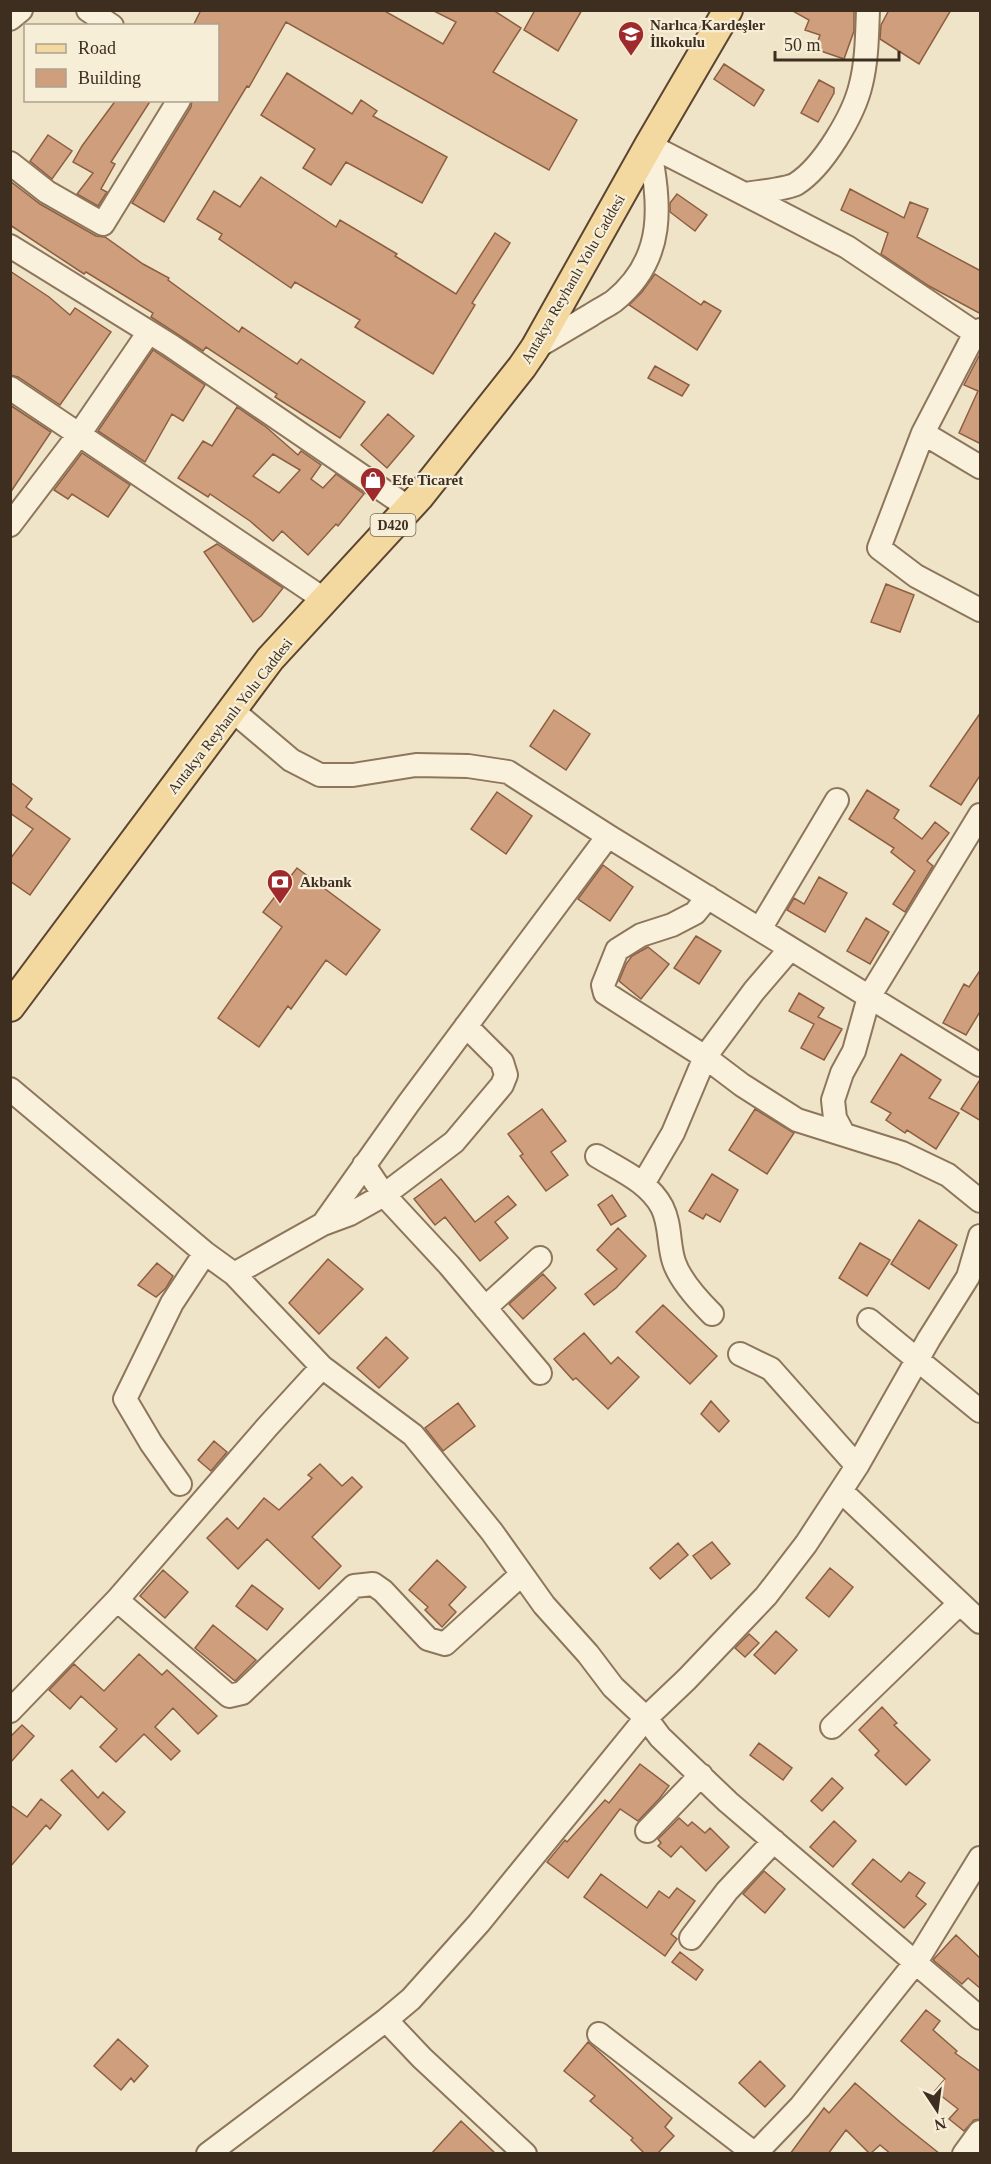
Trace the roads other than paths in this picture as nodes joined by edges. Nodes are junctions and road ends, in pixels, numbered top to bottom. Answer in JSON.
{"nodes":[{"id":1,"x":21,"y":10,"type":"edge"},
{"id":2,"x":88,"y":10,"type":"edge"},
{"id":3,"x":728,"y":10,"type":"edge"},
{"id":4,"x":868,"y":10,"type":"edge"},
{"id":5,"x":10,"y":20,"type":"edge"},
{"id":6,"x":109,"y":24,"type":"edge"},
{"id":7,"x":178,"y":102,"type":"edge"},
{"id":8,"x":649,"y":145,"type":"junction"},
{"id":9,"x":10,"y":163,"type":"edge"},
{"id":10,"x":746,"y":194,"type":"junction"},
{"id":11,"x":10,"y":246,"type":"edge"},
{"id":12,"x":149,"y":332,"type":"junction"},
{"id":13,"x":978,"y":332,"type":"edge"},
{"id":14,"x":536,"y":348,"type":"junction"},
{"id":15,"x":10,"y":388,"type":"edge"},
{"id":16,"x":80,"y":433,"type":"junction"},
{"id":17,"x":923,"y":433,"type":"junction"},
{"id":18,"x":981,"y":467,"type":"edge"},
{"id":19,"x":409,"y":508,"type":"junction"},
{"id":20,"x":10,"y":525,"type":"edge"},
{"id":21,"x":325,"y":600,"type":"junction"},
{"id":22,"x":981,"y":610,"type":"edge"},
{"id":23,"x":232,"y":710,"type":"junction"},
{"id":24,"x":837,"y":800,"type":"dead end"},
{"id":25,"x":981,"y":815,"type":"edge"},
{"id":26,"x":608,"y":836,"type":"junction"},
{"id":27,"x":708,"y":897,"type":"junction"},
{"id":28,"x":760,"y":929,"type":"junction"},
{"id":29,"x":790,"y":949,"type":"junction"},
{"id":30,"x":869,"y":997,"type":"junction"},
{"id":31,"x":10,"y":1006,"type":"edge"},
{"id":32,"x":466,"y":1026,"type":"junction"},
{"id":33,"x":705,"y":1057,"type":"junction"},
{"id":34,"x":981,"y":1065,"type":"edge"},
{"id":35,"x":10,"y":1089,"type":"edge"},
{"id":36,"x":843,"y":1133,"type":"junction"},
{"id":37,"x":597,"y":1156,"type":"dead end"},
{"id":38,"x":364,"y":1165,"type":"junction"},
{"id":39,"x":643,"y":1184,"type":"junction"},
{"id":40,"x":384,"y":1195,"type":"junction"},
{"id":41,"x":981,"y":1201,"type":"edge"},
{"id":42,"x":323,"y":1224,"type":"junction"},
{"id":43,"x":981,"y":1236,"type":"edge"},
{"id":44,"x":205,"y":1252,"type":"junction"},
{"id":45,"x":540,"y":1258,"type":"dead end"},
{"id":46,"x":234,"y":1274,"type":"junction"},
{"id":47,"x":485,"y":1308,"type":"junction"},
{"id":48,"x":712,"y":1314,"type":"dead end"},
{"id":49,"x":869,"y":1320,"type":"dead end"},
{"id":50,"x":740,"y":1354,"type":"dead end"},
{"id":51,"x":918,"y":1358,"type":"junction"},
{"id":52,"x":322,"y":1367,"type":"junction"},
{"id":53,"x":540,"y":1372,"type":"dead end"},
{"id":54,"x":981,"y":1411,"type":"edge"},
{"id":55,"x":857,"y":1466,"type":"junction"},
{"id":56,"x":180,"y":1484,"type":"dead end"},
{"id":57,"x":841,"y":1491,"type":"junction"},
{"id":58,"x":522,"y":1574,"type":"junction"},
{"id":59,"x":117,"y":1600,"type":"junction"},
{"id":60,"x":960,"y":1603,"type":"junction"},
{"id":61,"x":981,"y":1622,"type":"edge"},
{"id":62,"x":10,"y":1711,"type":"edge"},
{"id":63,"x":646,"y":1718,"type":"junction"},
{"id":64,"x":832,"y":1727,"type":"dead end"},
{"id":65,"x":701,"y":1775,"type":"junction"},
{"id":66,"x":647,"y":1831,"type":"dead end"},
{"id":67,"x":774,"y":1841,"type":"junction"},
{"id":68,"x":981,"y":1858,"type":"edge"},
{"id":69,"x":691,"y":1938,"type":"dead end"},
{"id":70,"x":916,"y":1962,"type":"junction"},
{"id":71,"x":981,"y":2018,"type":"edge"},
{"id":72,"x":386,"y":2020,"type":"junction"},
{"id":73,"x":599,"y":2034,"type":"dead end"},
{"id":74,"x":981,"y":2132,"type":"edge"},
{"id":75,"x":208,"y":2154,"type":"edge"},
{"id":76,"x":525,"y":2154,"type":"edge"},
{"id":77,"x":755,"y":2154,"type":"edge"},
{"id":78,"x":964,"y":2154,"type":"edge"}],
"edges":[{"from":1,"to":5,"type":"street"},
{"from":2,"to":6,"type":"street"},
{"from":3,"to":8,"type":"main road","name":"Antakya Reyhanlı Yolu Caddesi","number":"D420"},
{"from":4,"to":10,"type":"street"},
{"from":7,"to":9,"type":"street"},
{"from":8,"to":10,"type":"street"},
{"from":8,"to":14,"type":"main road","name":"Antakya Reyhanlı Yolu Caddesi","number":"D420"},
{"from":8,"to":14,"type":"street"},
{"from":10,"to":13,"type":"street"},
{"from":11,"to":12,"type":"street"},
{"from":12,"to":16,"type":"street"},
{"from":12,"to":19,"type":"street"},
{"from":13,"to":17,"type":"street"},
{"from":14,"to":19,"type":"main road","name":"Antakya Reyhanlı Yolu Caddesi","number":"D420"},
{"from":15,"to":16,"type":"street"},
{"from":16,"to":20,"type":"street"},
{"from":16,"to":21,"type":"street"},
{"from":17,"to":18,"type":"street"},
{"from":17,"to":22,"type":"street"},
{"from":19,"to":21,"type":"main road","name":"Antakya Reyhanlı Yolu Caddesi","number":"D420"},
{"from":21,"to":23,"type":"main road","name":"Antakya Reyhanlı Yolu Caddesi","number":"D420"},
{"from":23,"to":26,"type":"street"},
{"from":23,"to":31,"type":"main road","name":"Antakya Reyhanlı Yolu Caddesi","number":"D420"},
{"from":24,"to":28,"type":"street"},
{"from":25,"to":30,"type":"street"},
{"from":26,"to":27,"type":"street"},
{"from":26,"to":32,"type":"street"},
{"from":27,"to":28,"type":"street"},
{"from":27,"to":33,"type":"street"},
{"from":28,"to":29,"type":"street"},
{"from":29,"to":30,"type":"street"},
{"from":29,"to":33,"type":"street"},
{"from":30,"to":34,"type":"street"},
{"from":30,"to":36,"type":"street"},
{"from":32,"to":38,"type":"street"},
{"from":32,"to":40,"type":"street"},
{"from":33,"to":36,"type":"street"},
{"from":33,"to":39,"type":"street"},
{"from":35,"to":44,"type":"street"},
{"from":36,"to":41,"type":"street"},
{"from":37,"to":39,"type":"street"},
{"from":38,"to":40,"type":"street"},
{"from":38,"to":42,"type":"street"},
{"from":39,"to":48,"type":"street"},
{"from":40,"to":42,"type":"street"},
{"from":40,"to":47,"type":"street"},
{"from":42,"to":46,"type":"street"},
{"from":43,"to":51,"type":"street"},
{"from":44,"to":46,"type":"street"},
{"from":44,"to":56,"type":"street"},
{"from":45,"to":47,"type":"street"},
{"from":46,"to":52,"type":"street"},
{"from":47,"to":53,"type":"street"},
{"from":49,"to":51,"type":"street"},
{"from":50,"to":55,"type":"street"},
{"from":51,"to":54,"type":"street"},
{"from":51,"to":55,"type":"street"},
{"from":52,"to":58,"type":"street"},
{"from":52,"to":59,"type":"street"},
{"from":55,"to":57,"type":"street"},
{"from":57,"to":60,"type":"street"},
{"from":57,"to":63,"type":"street"},
{"from":58,"to":59,"type":"street"},
{"from":58,"to":63,"type":"street"},
{"from":59,"to":62,"type":"street"},
{"from":60,"to":61,"type":"street"},
{"from":60,"to":64,"type":"street"},
{"from":63,"to":65,"type":"street"},
{"from":63,"to":72,"type":"street"},
{"from":65,"to":66,"type":"street"},
{"from":65,"to":67,"type":"street"},
{"from":67,"to":69,"type":"street"},
{"from":67,"to":70,"type":"street"},
{"from":68,"to":70,"type":"street"},
{"from":70,"to":71,"type":"street"},
{"from":70,"to":77,"type":"street"},
{"from":72,"to":75,"type":"street"},
{"from":72,"to":76,"type":"street"},
{"from":73,"to":77,"type":"street"},
{"from":74,"to":78,"type":"street"}]}
